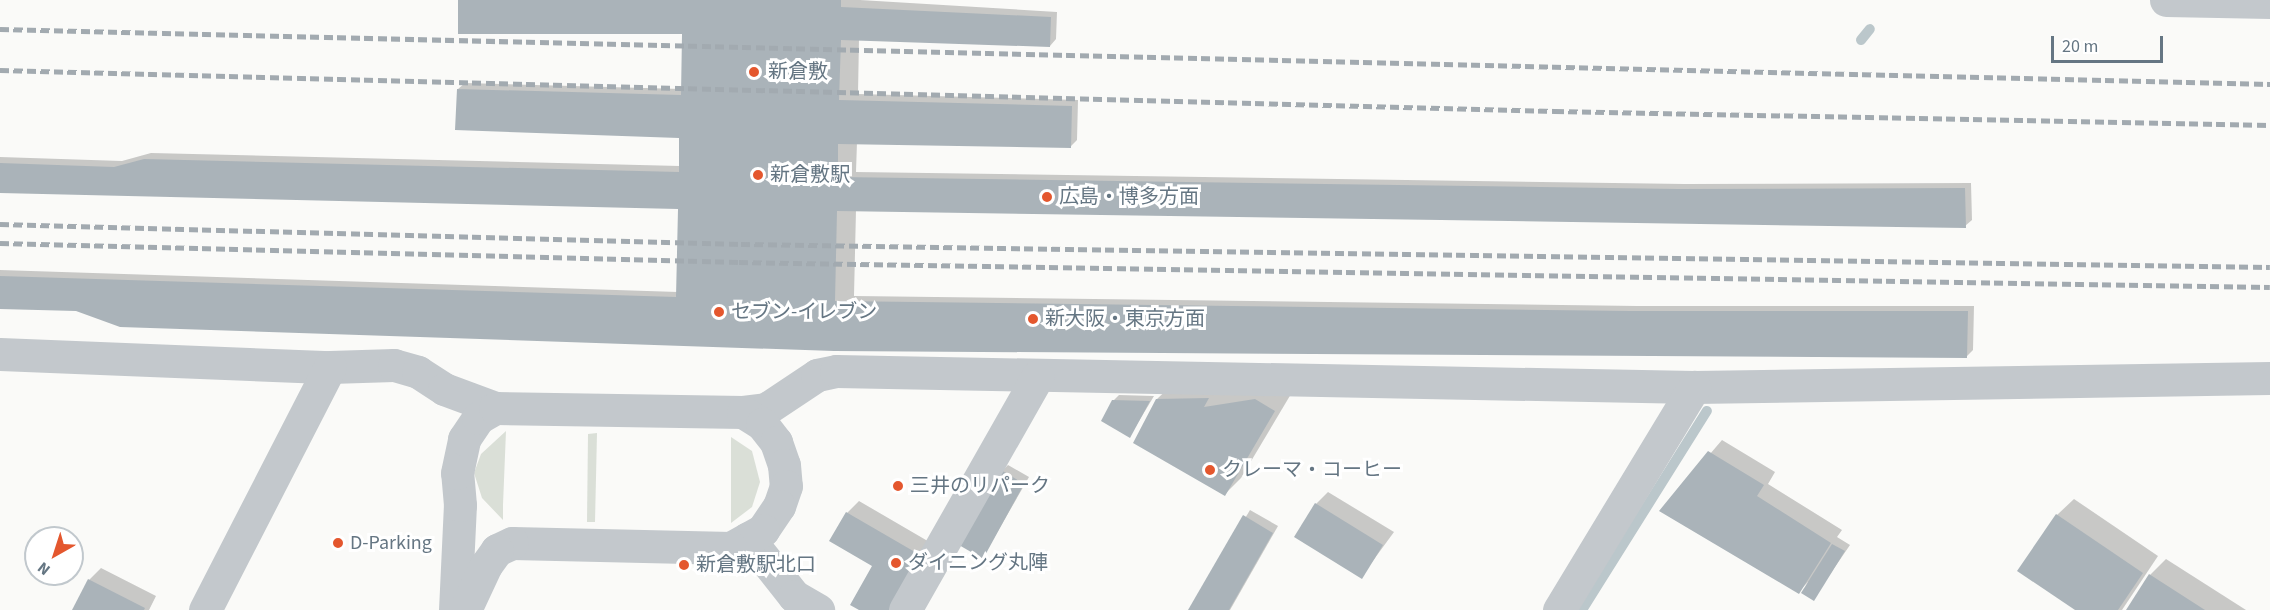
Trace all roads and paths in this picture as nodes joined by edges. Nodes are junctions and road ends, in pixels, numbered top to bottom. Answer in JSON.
{"nodes":[{"id":1,"x":2166,"y":0,"type":"edge"},
{"id":2,"x":2270,"y":2,"type":"edge"},
{"id":3,"x":0,"y":354,"type":"edge"},
{"id":4,"x":330,"y":367,"type":"junction"},
{"id":5,"x":1038,"y":376,"type":"junction"},
{"id":6,"x":2270,"y":378,"type":"edge"},
{"id":7,"x":1694,"y":387,"type":"junction"},
{"id":8,"x":495,"y":408,"type":"junction"},
{"id":9,"x":743,"y":412,"type":"junction"},
{"id":10,"x":460,"y":505,"type":"junction"},
{"id":11,"x":748,"y":538,"type":"junction"},
{"id":12,"x":512,"y":543,"type":"junction"},
{"id":13,"x":206,"y":610,"type":"edge"},
{"id":14,"x":455,"y":610,"type":"edge"},
{"id":15,"x":465,"y":610,"type":"edge"},
{"id":16,"x":818,"y":610,"type":"edge"},
{"id":17,"x":905,"y":610,"type":"edge"},
{"id":18,"x":1559,"y":610,"type":"edge"}],
"edges":[{"from":1,"to":2,"type":"street"},
{"from":3,"to":4,"type":"street"},
{"from":4,"to":8,"type":"street"},
{"from":4,"to":13,"type":"street"},
{"from":5,"to":7,"type":"street"},
{"from":5,"to":9,"type":"street"},
{"from":5,"to":17,"type":"street"},
{"from":6,"to":7,"type":"street"},
{"from":7,"to":18,"type":"street"},
{"from":8,"to":9,"type":"street"},
{"from":8,"to":10,"type":"street"},
{"from":9,"to":11,"type":"street"},
{"from":10,"to":12,"type":"street"},
{"from":10,"to":14,"type":"street"},
{"from":11,"to":12,"type":"street"},
{"from":11,"to":16,"type":"street"},
{"from":12,"to":15,"type":"street"}]}
